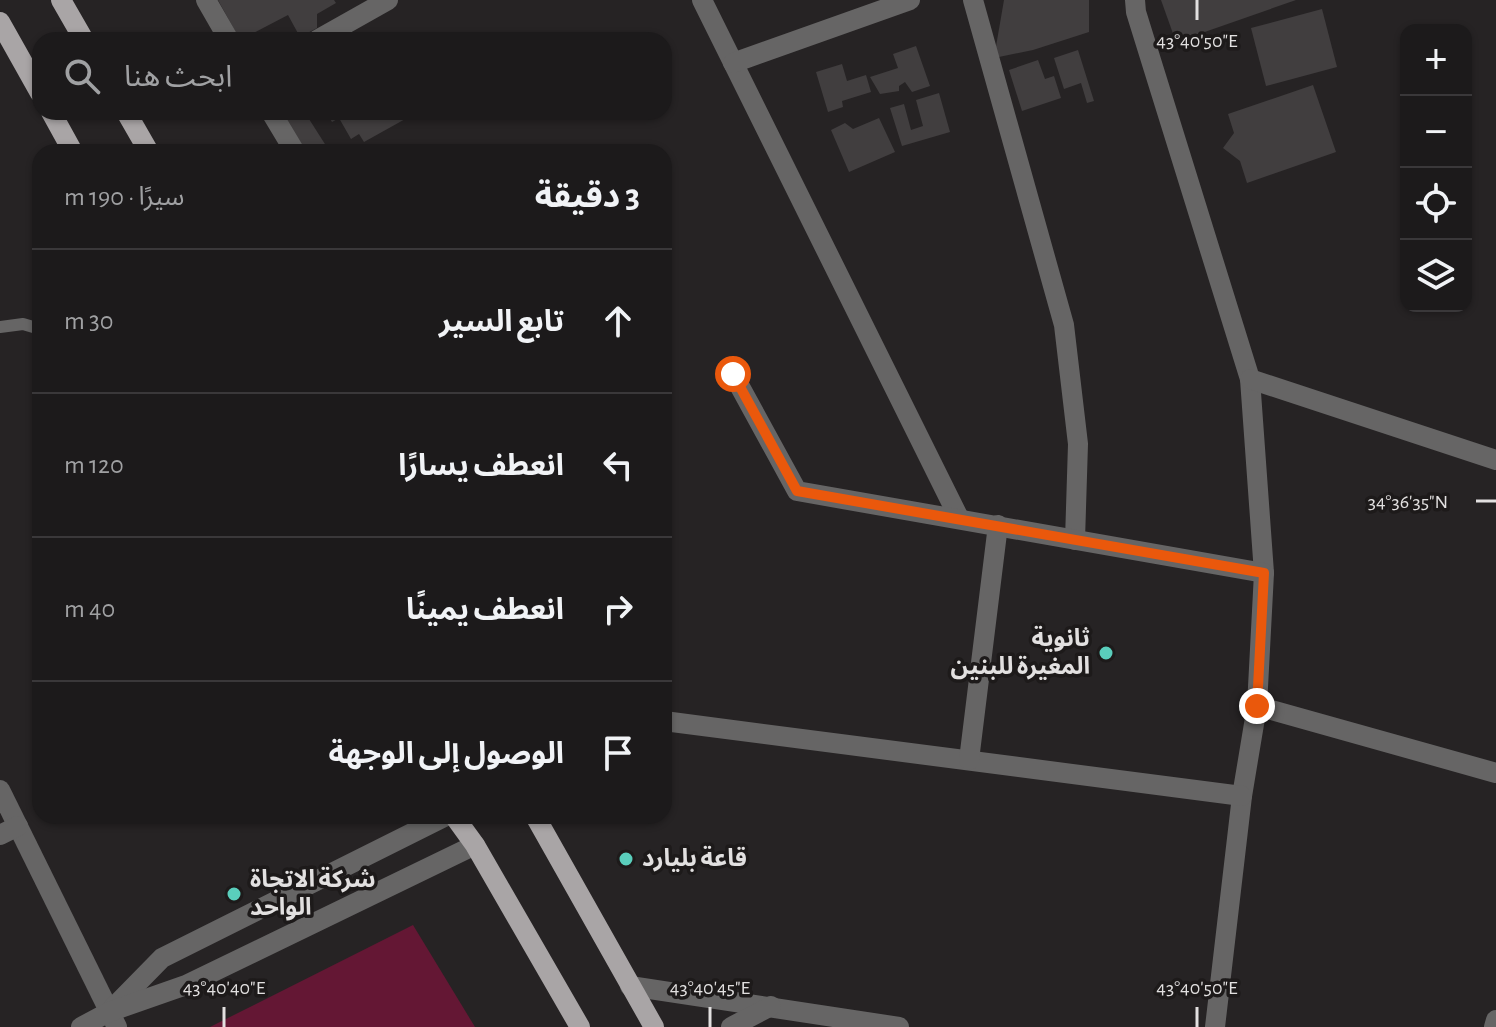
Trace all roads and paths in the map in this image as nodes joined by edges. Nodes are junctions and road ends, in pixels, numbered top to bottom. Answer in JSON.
{"nodes":[{"id":1,"x":61,"y":0,"type":"edge"},
{"id":2,"x":206,"y":0,"type":"edge"},
{"id":3,"x":388,"y":0,"type":"edge"},
{"id":4,"x":702,"y":0,"type":"edge"},
{"id":5,"x":910,"y":0,"type":"edge"},
{"id":6,"x":973,"y":0,"type":"edge"},
{"id":7,"x":1135,"y":0,"type":"edge"},
{"id":8,"x":0,"y":22,"type":"edge"},
{"id":9,"x":79,"y":32,"type":"edge"},
{"id":10,"x":224,"y":32,"type":"edge"},
{"id":11,"x":331,"y":32,"type":"edge"},
{"id":12,"x":733,"y":63,"type":"junction"},
{"id":13,"x":32,"y":79,"type":"edge"},
{"id":14,"x":55,"y":120,"type":"edge"},
{"id":15,"x":131,"y":120,"type":"edge"},
{"id":16,"x":276,"y":120,"type":"edge"},
{"id":17,"x":69,"y":144,"type":"edge"},
{"id":18,"x":144,"y":144,"type":"edge"},
{"id":19,"x":290,"y":144,"type":"edge"},
{"id":20,"x":0,"y":327,"type":"edge"},
{"id":21,"x":32,"y":327,"type":"edge"},
{"id":22,"x":733,"y":374,"type":"dead end"},
{"id":23,"x":1250,"y":379,"type":"junction"},
{"id":24,"x":1496,"y":460,"type":"edge"},
{"id":25,"x":959,"y":518,"type":"junction"},
{"id":26,"x":998,"y":525,"type":"junction"},
{"id":27,"x":1075,"y":540,"type":"junction"},
{"id":28,"x":1264,"y":573,"type":"junction"},
{"id":29,"x":1257,"y":706,"type":"junction"},
{"id":30,"x":674,"y":722,"type":"edge"},
{"id":31,"x":969,"y":760,"type":"junction"},
{"id":32,"x":1496,"y":773,"type":"edge"},
{"id":33,"x":0,"y":790,"type":"edge"},
{"id":34,"x":1242,"y":796,"type":"junction"},
{"id":35,"x":430,"y":824,"type":"edge"},
{"id":36,"x":460,"y":824,"type":"edge"},
{"id":37,"x":539,"y":824,"type":"edge"},
{"id":38,"x":9,"y":830,"type":"edge"},
{"id":39,"x":475,"y":845,"type":"junction"},
{"id":40,"x":630,"y":986,"type":"junction"},
{"id":41,"x":771,"y":1006,"type":"junction"},
{"id":42,"x":113,"y":1020,"type":"edge"},
{"id":43,"x":1496,"y":1020,"type":"edge"},
{"id":44,"x":81,"y":1027,"type":"edge"},
{"id":45,"x":580,"y":1027,"type":"edge"},
{"id":46,"x":654,"y":1027,"type":"edge"},
{"id":47,"x":731,"y":1027,"type":"edge"},
{"id":48,"x":899,"y":1027,"type":"edge"},
{"id":49,"x":1215,"y":1027,"type":"edge"},
{"id":50,"x":1494,"y":1027,"type":"edge"}],
"edges":[{"from":1,"to":9,"type":"main road"},
{"from":2,"to":10,"type":"street"},
{"from":3,"to":11,"type":"street"},
{"from":4,"to":12,"type":"street"},
{"from":5,"to":12,"type":"street"},
{"from":6,"to":27,"type":"street"},
{"from":7,"to":23,"type":"street"},
{"from":8,"to":13,"type":"main road"},
{"from":12,"to":25,"type":"street"},
{"from":14,"to":17,"type":"main road"},
{"from":15,"to":18,"type":"main road"},
{"from":16,"to":19,"type":"street"},
{"from":20,"to":21,"type":"lane"},
{"from":22,"to":25,"type":"street"},
{"from":23,"to":24,"type":"street"},
{"from":23,"to":28,"type":"street"},
{"from":25,"to":26,"type":"street"},
{"from":26,"to":27,"type":"street"},
{"from":26,"to":31,"type":"street"},
{"from":27,"to":28,"type":"street"},
{"from":28,"to":29,"type":"street"},
{"from":29,"to":32,"type":"street"},
{"from":29,"to":34,"type":"street"},
{"from":30,"to":31,"type":"street"},
{"from":31,"to":34,"type":"street"},
{"from":33,"to":38,"type":"street"},
{"from":34,"to":49,"type":"street"},
{"from":35,"to":42,"type":"street"},
{"from":36,"to":39,"type":"main road"},
{"from":37,"to":40,"type":"main road"},
{"from":38,"to":42,"type":"street"},
{"from":39,"to":42,"type":"street"},
{"from":39,"to":45,"type":"main road"},
{"from":40,"to":41,"type":"street"},
{"from":40,"to":46,"type":"main road"},
{"from":41,"to":47,"type":"street"},
{"from":41,"to":48,"type":"street"},
{"from":42,"to":44,"type":"street"},
{"from":43,"to":50,"type":"street"}]}
